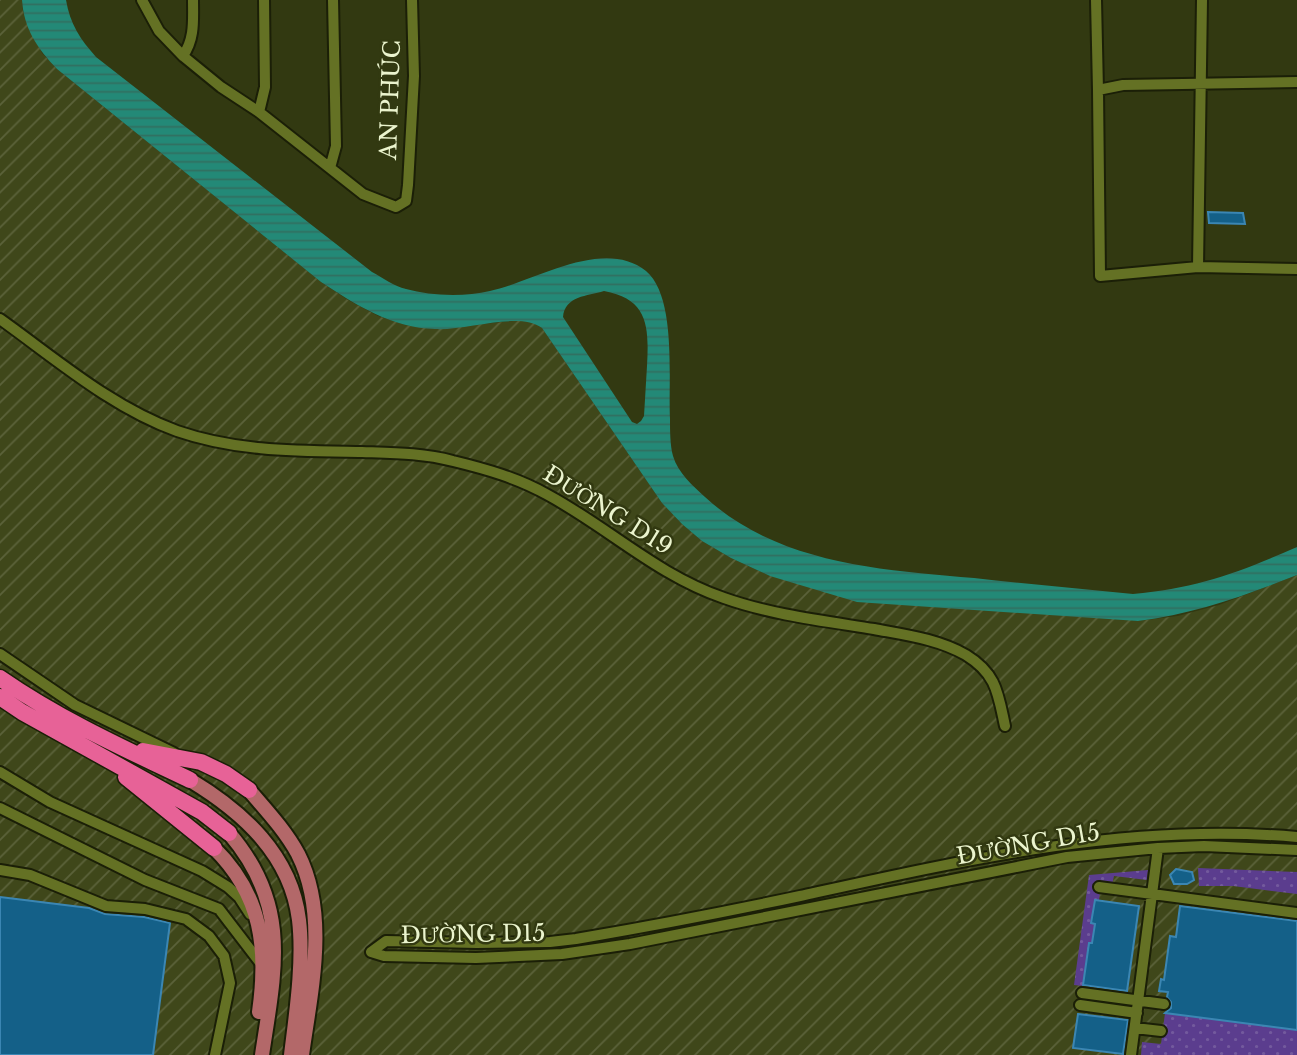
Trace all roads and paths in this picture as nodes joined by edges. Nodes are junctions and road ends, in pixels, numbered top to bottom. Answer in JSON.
{"nodes":[{"id":1,"x":142,"y":0,"type":"edge"},
{"id":2,"x":193,"y":0,"type":"edge"},
{"id":3,"x":264,"y":0,"type":"edge"},
{"id":4,"x":333,"y":0,"type":"edge"},
{"id":5,"x":412,"y":0,"type":"edge"},
{"id":6,"x":1096,"y":0,"type":"edge"},
{"id":7,"x":1202,"y":0,"type":"edge"},
{"id":8,"x":183,"y":56,"type":"junction"},
{"id":9,"x":1297,"y":82,"type":"edge"},
{"id":10,"x":1199,"y":83,"type":"junction"},
{"id":11,"x":1098,"y":90,"type":"junction"},
{"id":12,"x":259,"y":112,"type":"junction"},
{"id":13,"x":330,"y":169,"type":"junction"},
{"id":14,"x":1198,"y":267,"type":"junction"},
{"id":15,"x":1297,"y":269,"type":"edge"},
{"id":16,"x":0,"y":319,"type":"edge"},
{"id":17,"x":0,"y":654,"type":"edge"},
{"id":18,"x":0,"y":678,"type":"edge"},
{"id":19,"x":0,"y":697,"type":"edge"},
{"id":20,"x":25,"y":705,"type":"junction"},
{"id":21,"x":1005,"y":726,"type":"dead end"},
{"id":22,"x":113,"y":744,"type":"junction"},
{"id":23,"x":182,"y":758,"type":"junction"},
{"id":24,"x":109,"y":760,"type":"junction"},
{"id":25,"x":0,"y":772,"type":"edge"},
{"id":26,"x":190,"y":780,"type":"joint"},
{"id":27,"x":249,"y":790,"type":"joint"},
{"id":28,"x":0,"y":808,"type":"edge"},
{"id":29,"x":229,"y":834,"type":"joint"},
{"id":30,"x":1297,"y":837,"type":"edge"},
{"id":31,"x":214,"y":848,"type":"joint"},
{"id":32,"x":1158,"y":848,"type":"junction"},
{"id":33,"x":1297,"y":850,"type":"edge"},
{"id":34,"x":0,"y":870,"type":"edge"},
{"id":35,"x":1099,"y":887,"type":"dead end"},
{"id":36,"x":1152,"y":894,"type":"junction"},
{"id":37,"x":1297,"y":912,"type":"edge"},
{"id":38,"x":261,"y":932,"type":"junction"},
{"id":39,"x":262,"y":965,"type":"junction"},
{"id":40,"x":1082,"y":993,"type":"dead end"},
{"id":41,"x":1164,"y":1004,"type":"dead end"},
{"id":42,"x":1080,"y":1005,"type":"dead end"},
{"id":43,"x":1138,"y":1007,"type":"junction"},
{"id":44,"x":1135,"y":1028,"type":"junction"},
{"id":45,"x":1161,"y":1031,"type":"dead end"},
{"id":46,"x":215,"y":1055,"type":"edge"},
{"id":47,"x":254,"y":1055,"type":"edge"},
{"id":48,"x":262,"y":1055,"type":"edge"},
{"id":49,"x":290,"y":1055,"type":"edge"},
{"id":50,"x":302,"y":1055,"type":"edge"},
{"id":51,"x":1131,"y":1055,"type":"edge"}],
"edges":[{"from":1,"to":8,"type":"street"},
{"from":2,"to":8,"type":"street"},
{"from":3,"to":12,"type":"street"},
{"from":4,"to":13,"type":"street"},
{"from":5,"to":13,"type":"street","name":"AN PHÚC"},
{"from":6,"to":11,"type":"street"},
{"from":7,"to":10,"type":"street"},
{"from":8,"to":12,"type":"street"},
{"from":9,"to":10,"type":"street"},
{"from":10,"to":11,"type":"street"},
{"from":10,"to":14,"type":"street"},
{"from":11,"to":14,"type":"street"},
{"from":12,"to":13,"type":"street"},
{"from":14,"to":15,"type":"street"},
{"from":16,"to":21,"type":"street","name":"ĐƯỜNG D19"},
{"from":17,"to":23,"type":"street"},
{"from":18,"to":20,"type":"highway"},
{"from":19,"to":20,"type":"highway"},
{"from":20,"to":22,"type":"highway"},
{"from":20,"to":24,"type":"highway"},
{"from":22,"to":23,"type":"highway"},
{"from":22,"to":26,"type":"highway"},
{"from":23,"to":27,"type":"highway"},
{"from":24,"to":29,"type":"highway"},
{"from":24,"to":31,"type":"highway"},
{"from":25,"to":38,"type":"street"},
{"from":26,"to":49,"type":"main road"},
{"from":27,"to":50,"type":"main road"},
{"from":28,"to":39,"type":"street"},
{"from":29,"to":48,"type":"main road"},
{"from":30,"to":32,"type":"street","name":"ĐƯỜNG D15"},
{"from":31,"to":38,"type":"main road"},
{"from":32,"to":33,"type":"street","name":"ĐƯỜNG D15"},
{"from":32,"to":36,"type":"street"},
{"from":34,"to":46,"type":"street"},
{"from":35,"to":36,"type":"street"},
{"from":36,"to":37,"type":"street"},
{"from":36,"to":43,"type":"street"},
{"from":38,"to":39,"type":"main road"},
{"from":39,"to":47,"type":"main road"},
{"from":40,"to":43,"type":"street"},
{"from":41,"to":43,"type":"street"},
{"from":42,"to":43,"type":"street"},
{"from":43,"to":44,"type":"street"},
{"from":44,"to":45,"type":"street"},
{"from":44,"to":51,"type":"street"}]}
